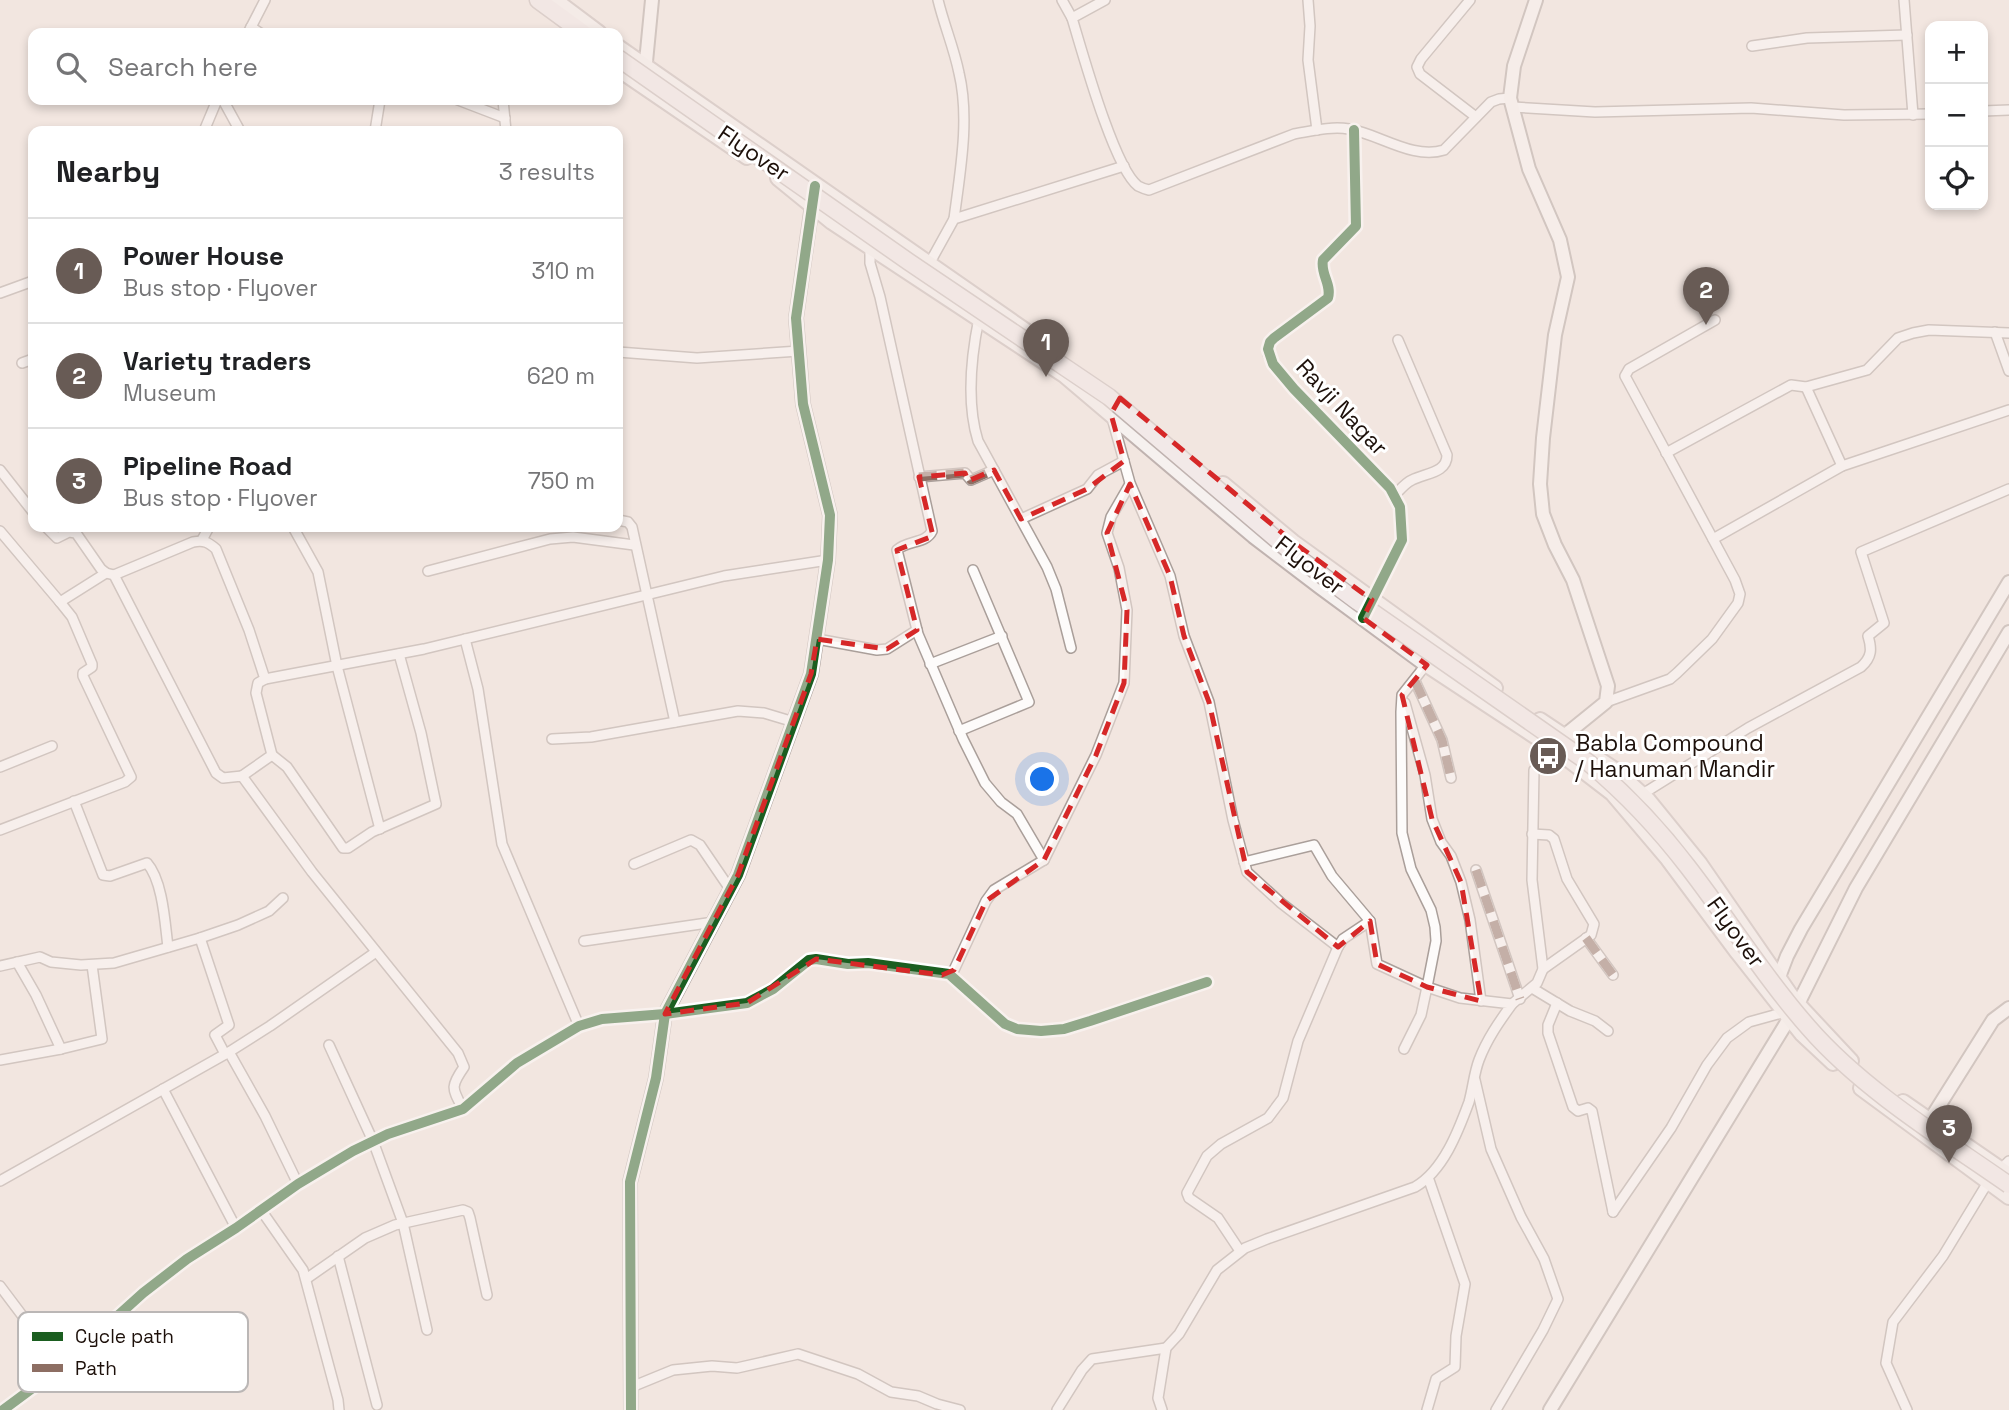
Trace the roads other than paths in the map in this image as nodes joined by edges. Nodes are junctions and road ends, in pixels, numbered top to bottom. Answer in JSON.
{"nodes":[{"id":1,"x":265,"y":0,"type":"edge"},
{"id":2,"x":529,"y":0,"type":"edge"},
{"id":3,"x":538,"y":0,"type":"edge"},
{"id":4,"x":548,"y":0,"type":"edge"},
{"id":5,"x":555,"y":0,"type":"edge"},
{"id":6,"x":652,"y":0,"type":"edge"},
{"id":7,"x":938,"y":0,"type":"edge"},
{"id":8,"x":1062,"y":0,"type":"edge"},
{"id":9,"x":1105,"y":0,"type":"edge"},
{"id":10,"x":1308,"y":0,"type":"edge"},
{"id":11,"x":1470,"y":0,"type":"edge"},
{"id":12,"x":1536,"y":0,"type":"edge"},
{"id":13,"x":1904,"y":0,"type":"edge"},
{"id":14,"x":1072,"y":18,"type":"junction"},
{"id":15,"x":250,"y":28,"type":"edge"},
{"id":16,"x":565,"y":28,"type":"edge"},
{"id":17,"x":576,"y":28,"type":"edge"},
{"id":18,"x":581,"y":28,"type":"edge"},
{"id":19,"x":593,"y":28,"type":"edge"},
{"id":20,"x":1907,"y":35,"type":"junction"},
{"id":21,"x":1752,"y":46,"type":"dead end"},
{"id":22,"x":623,"y":51,"type":"edge"},
{"id":23,"x":623,"y":62,"type":"edge"},
{"id":24,"x":646,"y":68,"type":"junction"},
{"id":25,"x":623,"y":73,"type":"edge"},
{"id":26,"x":642,"y":86,"type":"junction"},
{"id":27,"x":1512,"y":102,"type":"junction"},
{"id":28,"x":215,"y":105,"type":"edge"},
{"id":29,"x":226,"y":105,"type":"edge"},
{"id":30,"x":379,"y":105,"type":"edge"},
{"id":31,"x":471,"y":105,"type":"edge"},
{"id":32,"x":504,"y":105,"type":"edge"},
{"id":33,"x":2009,"y":110,"type":"edge"},
{"id":34,"x":1988,"y":111,"type":"edge"},
{"id":35,"x":1925,"y":115,"type":"edge"},
{"id":36,"x":1913,"y":116,"type":"junction"},
{"id":37,"x":1476,"y":117,"type":"junction"},
{"id":38,"x":505,"y":118,"type":"junction"},
{"id":39,"x":206,"y":126,"type":"edge"},
{"id":40,"x":237,"y":126,"type":"edge"},
{"id":41,"x":375,"y":126,"type":"edge"},
{"id":42,"x":506,"y":126,"type":"edge"},
{"id":43,"x":1317,"y":130,"type":"junction"},
{"id":44,"x":1354,"y":130,"type":"junction"},
{"id":45,"x":1124,"y":166,"type":"junction"},
{"id":46,"x":815,"y":186,"type":"junction"},
{"id":47,"x":811,"y":205,"type":"junction"},
{"id":48,"x":954,"y":219,"type":"junction"},
{"id":49,"x":876,"y":227,"type":"junction"},
{"id":50,"x":869,"y":246,"type":"junction"},
{"id":51,"x":929,"y":264,"type":"junction"},
{"id":52,"x":920,"y":280,"type":"junction"},
{"id":53,"x":28,"y":283,"type":"edge"},
{"id":54,"x":0,"y":293,"type":"edge"},
{"id":55,"x":984,"y":302,"type":"junction"},
{"id":56,"x":979,"y":320,"type":"junction"},
{"id":57,"x":1715,"y":320,"type":"dead end"},
{"id":58,"x":1995,"y":332,"type":"junction"},
{"id":59,"x":2009,"y":333,"type":"edge"},
{"id":60,"x":1398,"y":340,"type":"dead end"},
{"id":61,"x":799,"y":351,"type":"junction"},
{"id":62,"x":623,"y":352,"type":"edge"},
{"id":63,"x":28,"y":361,"type":"edge"},
{"id":64,"x":22,"y":363,"type":"dead end"},
{"id":65,"x":2009,"y":371,"type":"edge"},
{"id":66,"x":1806,"y":387,"type":"junction"},
{"id":67,"x":1120,"y":398,"type":"junction"},
{"id":68,"x":2009,"y":410,"type":"edge"},
{"id":69,"x":1111,"y":414,"type":"junction"},
{"id":70,"x":1666,"y":453,"type":"junction"},
{"id":71,"x":1124,"y":461,"type":"junction"},
{"id":72,"x":1842,"y":466,"type":"junction"},
{"id":73,"x":0,"y":470,"type":"edge"},
{"id":74,"x":994,"y":470,"type":"junction"},
{"id":75,"x":919,"y":477,"type":"junction"},
{"id":76,"x":1130,"y":484,"type":"junction"},
{"id":77,"x":2009,"y":489,"type":"edge"},
{"id":78,"x":1395,"y":495,"type":"junction"},
{"id":79,"x":28,"y":506,"type":"edge"},
{"id":80,"x":1021,"y":519,"type":"junction"},
{"id":81,"x":623,"y":522,"type":"edge"},
{"id":82,"x":0,"y":531,"type":"edge"},
{"id":83,"x":51,"y":532,"type":"edge"},
{"id":84,"x":67,"y":532,"type":"edge"},
{"id":85,"x":75,"y":532,"type":"edge"},
{"id":86,"x":206,"y":532,"type":"edge"},
{"id":87,"x":296,"y":532,"type":"edge"},
{"id":88,"x":202,"y":540,"type":"junction"},
{"id":89,"x":1713,"y":540,"type":"junction"},
{"id":90,"x":634,"y":545,"type":"junction"},
{"id":91,"x":828,"y":560,"type":"junction"},
{"id":92,"x":973,"y":570,"type":"dead end"},
{"id":93,"x":428,"y":571,"type":"dead end"},
{"id":94,"x":110,"y":574,"type":"junction"},
{"id":95,"x":2009,"y":582,"type":"edge"},
{"id":96,"x":645,"y":595,"type":"junction"},
{"id":97,"x":1372,"y":600,"type":"junction"},
{"id":98,"x":60,"y":602,"type":"junction"},
{"id":99,"x":1363,"y":618,"type":"junction"},
{"id":100,"x":917,"y":630,"type":"junction"},
{"id":101,"x":2009,"y":632,"type":"edge"},
{"id":102,"x":1002,"y":636,"type":"junction"},
{"id":103,"x":465,"y":639,"type":"junction"},
{"id":104,"x":817,"y":639,"type":"junction"},
{"id":105,"x":1438,"y":647,"type":"junction"},
{"id":106,"x":1071,"y":648,"type":"dead end"},
{"id":107,"x":399,"y":654,"type":"junction"},
{"id":108,"x":930,"y":664,"type":"junction"},
{"id":109,"x":1427,"y":665,"type":"junction"},
{"id":110,"x":337,"y":666,"type":"junction"},
{"id":111,"x":265,"y":679,"type":"junction"},
{"id":112,"x":1415,"y":681,"type":"junction"},
{"id":113,"x":1402,"y":695,"type":"junction"},
{"id":114,"x":1606,"y":702,"type":"junction"},
{"id":115,"x":675,"y":722,"type":"junction"},
{"id":116,"x":794,"y":722,"type":"junction"},
{"id":117,"x":959,"y":731,"type":"junction"},
{"id":118,"x":1564,"y":736,"type":"junction"},
{"id":119,"x":552,"y":739,"type":"dead end"},
{"id":120,"x":52,"y":746,"type":"dead end"},
{"id":121,"x":1556,"y":750,"type":"junction"},
{"id":122,"x":272,"y":755,"type":"junction"},
{"id":123,"x":0,"y":767,"type":"edge"},
{"id":124,"x":242,"y":776,"type":"junction"},
{"id":125,"x":1451,"y":778,"type":"dead end"},
{"id":126,"x":1641,"y":794,"type":"junction"},
{"id":127,"x":75,"y":801,"type":"junction"},
{"id":128,"x":380,"y":829,"type":"junction"},
{"id":129,"x":0,"y":830,"type":"edge"},
{"id":130,"x":1532,"y":834,"type":"junction"},
{"id":131,"x":1044,"y":860,"type":"junction"},
{"id":132,"x":1244,"y":863,"type":"junction"},
{"id":133,"x":634,"y":864,"type":"dead end"},
{"id":134,"x":1476,"y":870,"type":"dead end"},
{"id":135,"x":730,"y":889,"type":"junction"},
{"id":136,"x":284,"y":898,"type":"dead end"},
{"id":137,"x":1370,"y":920,"type":"junction"},
{"id":138,"x":713,"y":922,"type":"junction"},
{"id":139,"x":1586,"y":938,"type":"junction"},
{"id":140,"x":200,"y":939,"type":"junction"},
{"id":141,"x":584,"y":941,"type":"dead end"},
{"id":142,"x":169,"y":947,"type":"junction"},
{"id":143,"x":1338,"y":947,"type":"junction"},
{"id":144,"x":376,"y":952,"type":"junction"},
{"id":145,"x":17,"y":962,"type":"junction"},
{"id":146,"x":92,"y":965,"type":"junction"},
{"id":147,"x":0,"y":966,"type":"edge"},
{"id":148,"x":1542,"y":970,"type":"junction"},
{"id":149,"x":949,"y":974,"type":"junction"},
{"id":150,"x":1613,"y":975,"type":"dead end"},
{"id":151,"x":1779,"y":977,"type":"junction"},
{"id":152,"x":1207,"y":982,"type":"dead end"},
{"id":153,"x":1427,"y":988,"type":"junction"},
{"id":154,"x":1532,"y":988,"type":"junction"},
{"id":155,"x":1481,"y":1001,"type":"junction"},
{"id":156,"x":1516,"y":1002,"type":"junction"},
{"id":157,"x":1557,"y":1003,"type":"junction"},
{"id":158,"x":1791,"y":1007,"type":"junction"},
{"id":159,"x":2009,"y":1008,"type":"edge"},
{"id":160,"x":665,"y":1014,"type":"junction"},
{"id":161,"x":579,"y":1026,"type":"junction"},
{"id":162,"x":1608,"y":1031,"type":"dead end"},
{"id":163,"x":329,"y":1045,"type":"dead end"},
{"id":164,"x":61,"y":1049,"type":"junction"},
{"id":165,"x":1405,"y":1049,"type":"dead end"},
{"id":166,"x":227,"y":1053,"type":"junction"},
{"id":167,"x":0,"y":1060,"type":"edge"},
{"id":168,"x":1847,"y":1067,"type":"junction"},
{"id":169,"x":1475,"y":1078,"type":"junction"},
{"id":170,"x":163,"y":1089,"type":"junction"},
{"id":171,"x":463,"y":1109,"type":"junction"},
{"id":172,"x":1930,"y":1121,"type":"junction"},
{"id":173,"x":1921,"y":1134,"type":"junction"},
{"id":174,"x":373,"y":1141,"type":"junction"},
{"id":175,"x":2006,"y":1168,"type":"edge"},
{"id":176,"x":1429,"y":1180,"type":"junction"},
{"id":177,"x":0,"y":1181,"type":"edge"},
{"id":178,"x":1988,"y":1182,"type":"junction"},
{"id":179,"x":298,"y":1184,"type":"junction"},
{"id":180,"x":2009,"y":1185,"type":"edge"},
{"id":181,"x":2009,"y":1197,"type":"edge"},
{"id":182,"x":261,"y":1210,"type":"junction"},
{"id":183,"x":402,"y":1223,"type":"junction"},
{"id":184,"x":236,"y":1228,"type":"junction"},
{"id":185,"x":1240,"y":1251,"type":"junction"},
{"id":186,"x":338,"y":1256,"type":"junction"},
{"id":187,"x":306,"y":1279,"type":"junction"},
{"id":188,"x":0,"y":1286,"type":"edge"},
{"id":189,"x":487,"y":1295,"type":"dead end"},
{"id":190,"x":20,"y":1312,"type":"edge"},
{"id":191,"x":121,"y":1312,"type":"edge"},
{"id":192,"x":427,"y":1330,"type":"dead end"},
{"id":193,"x":1166,"y":1348,"type":"junction"},
{"id":194,"x":629,"y":1388,"type":"junction"},
{"id":195,"x":27,"y":1392,"type":"edge"},
{"id":196,"x":377,"y":1405,"type":"dead end"},
{"id":197,"x":3,"y":1410,"type":"edge"},
{"id":198,"x":339,"y":1410,"type":"edge"},
{"id":199,"x":631,"y":1410,"type":"edge"},
{"id":200,"x":960,"y":1410,"type":"edge"},
{"id":201,"x":1057,"y":1410,"type":"edge"},
{"id":202,"x":1162,"y":1410,"type":"edge"},
{"id":203,"x":1427,"y":1410,"type":"edge"},
{"id":204,"x":1496,"y":1410,"type":"edge"},
{"id":205,"x":1550,"y":1410,"type":"edge"},
{"id":206,"x":1907,"y":1410,"type":"edge"}],
"edges":[{"from":1,"to":15,"type":"street"},
{"from":2,"to":16,"type":"main road"},
{"from":3,"to":17,"type":"highway"},
{"from":4,"to":18,"type":"highway"},
{"from":5,"to":19,"type":"main road"},
{"from":6,"to":24,"type":"street"},
{"from":7,"to":48,"type":"street"},
{"from":8,"to":14,"type":"street"},
{"from":9,"to":14,"type":"street"},
{"from":10,"to":43,"type":"street"},
{"from":11,"to":37,"type":"street"},
{"from":12,"to":27,"type":"street"},
{"from":13,"to":20,"type":"street"},
{"from":14,"to":45,"type":"street"},
{"from":20,"to":21,"type":"street"},
{"from":20,"to":36,"type":"street"},
{"from":22,"to":24,"type":"main road"},
{"from":23,"to":180,"type":"highway","name":"Flyover","bridge":true},
{"from":24,"to":26,"type":"street"},
{"from":24,"to":46,"type":"main road"},
{"from":25,"to":26,"type":"main road"},
{"from":26,"to":47,"type":"main road"},
{"from":27,"to":36,"type":"street"},
{"from":27,"to":37,"type":"street"},
{"from":27,"to":114,"type":"street"},
{"from":28,"to":39,"type":"street"},
{"from":29,"to":40,"type":"street"},
{"from":30,"to":41,"type":"street"},
{"from":31,"to":38,"type":"street"},
{"from":32,"to":38,"type":"street"},
{"from":33,"to":34,"type":"street"},
{"from":35,"to":36,"type":"street"},
{"from":37,"to":44,"type":"street"},
{"from":38,"to":42,"type":"street"},
{"from":43,"to":44,"type":"street"},
{"from":43,"to":45,"type":"street"},
{"from":44,"to":78,"type":"street","name":"Ravji Nagar"},
{"from":45,"to":48,"type":"street"},
{"from":46,"to":47,"type":"street"},
{"from":46,"to":49,"type":"main road"},
{"from":47,"to":50,"type":"main road"},
{"from":47,"to":61,"type":"street"},
{"from":48,"to":51,"type":"street"},
{"from":49,"to":50,"type":"street"},
{"from":49,"to":51,"type":"main road"},
{"from":50,"to":52,"type":"main road"},
{"from":50,"to":75,"type":"street"},
{"from":51,"to":52,"type":"street"},
{"from":51,"to":55,"type":"main road"},
{"from":52,"to":56,"type":"main road"},
{"from":53,"to":54,"type":"street"},
{"from":55,"to":56,"type":"street"},
{"from":55,"to":67,"type":"main road"},
{"from":56,"to":69,"type":"main road"},
{"from":56,"to":74,"type":"street"},
{"from":57,"to":70,"type":"street"},
{"from":58,"to":59,"type":"street"},
{"from":58,"to":65,"type":"street"},
{"from":58,"to":66,"type":"street"},
{"from":60,"to":78,"type":"street"},
{"from":61,"to":62,"type":"street"},
{"from":61,"to":91,"type":"street"},
{"from":63,"to":64,"type":"street"},
{"from":66,"to":70,"type":"street"},
{"from":66,"to":72,"type":"street"},
{"from":67,"to":69,"type":"street"},
{"from":67,"to":97,"type":"main road"},
{"from":68,"to":72,"type":"street"},
{"from":69,"to":71,"type":"street"},
{"from":69,"to":99,"type":"main road"},
{"from":70,"to":89,"type":"street"},
{"from":71,"to":76,"type":"street"},
{"from":71,"to":80,"type":"street"},
{"from":72,"to":89,"type":"street"},
{"from":73,"to":79,"type":"street"},
{"from":74,"to":75,"type":"street"},
{"from":74,"to":80,"type":"street"},
{"from":75,"to":100,"type":"street"},
{"from":76,"to":131,"type":"street"},
{"from":76,"to":132,"type":"street"},
{"from":77,"to":126,"type":"street"},
{"from":78,"to":97,"type":"street"},
{"from":80,"to":106,"type":"street"},
{"from":81,"to":90,"type":"street"},
{"from":82,"to":98,"type":"street"},
{"from":83,"to":84,"type":"street"},
{"from":85,"to":94,"type":"street"},
{"from":86,"to":88,"type":"street"},
{"from":87,"to":110,"type":"street"},
{"from":88,"to":94,"type":"street"},
{"from":88,"to":111,"type":"street"},
{"from":89,"to":114,"type":"street"},
{"from":90,"to":93,"type":"street"},
{"from":90,"to":96,"type":"street"},
{"from":91,"to":96,"type":"street"},
{"from":91,"to":104,"type":"street"},
{"from":92,"to":102,"type":"street"},
{"from":94,"to":98,"type":"street"},
{"from":94,"to":124,"type":"street"},
{"from":95,"to":151,"type":"street"},
{"from":96,"to":103,"type":"street"},
{"from":96,"to":115,"type":"street"},
{"from":97,"to":99,"type":"street"},
{"from":97,"to":105,"type":"main road"},
{"from":98,"to":127,"type":"street"},
{"from":99,"to":109,"type":"main road"},
{"from":100,"to":104,"type":"street"},
{"from":100,"to":108,"type":"street"},
{"from":101,"to":158,"type":"street"},
{"from":102,"to":108,"type":"street"},
{"from":102,"to":117,"type":"street"},
{"from":103,"to":107,"type":"street"},
{"from":103,"to":161,"type":"street"},
{"from":104,"to":116,"type":"street"},
{"from":105,"to":109,"type":"street"},
{"from":105,"to":118,"type":"main road"},
{"from":107,"to":110,"type":"street"},
{"from":107,"to":128,"type":"street"},
{"from":108,"to":117,"type":"street"},
{"from":109,"to":112,"type":"street"},
{"from":109,"to":121,"type":"main road"},
{"from":110,"to":111,"type":"street"},
{"from":110,"to":128,"type":"street"},
{"from":111,"to":122,"type":"street"},
{"from":112,"to":113,"type":"street"},
{"from":112,"to":125,"type":"street"},
{"from":113,"to":153,"type":"street"},
{"from":113,"to":155,"type":"street"},
{"from":114,"to":118,"type":"street"},
{"from":115,"to":116,"type":"street"},
{"from":115,"to":119,"type":"street"},
{"from":116,"to":135,"type":"street"},
{"from":117,"to":131,"type":"street"},
{"from":118,"to":121,"type":"street"},
{"from":118,"to":126,"type":"main road"},
{"from":120,"to":123,"type":"street"},
{"from":121,"to":130,"type":"street"},
{"from":121,"to":158,"type":"main road"},
{"from":122,"to":124,"type":"street"},
{"from":122,"to":128,"type":"street"},
{"from":124,"to":144,"type":"street"},
{"from":126,"to":151,"type":"main road"},
{"from":127,"to":129,"type":"street"},
{"from":127,"to":142,"type":"street"},
{"from":130,"to":139,"type":"street"},
{"from":130,"to":148,"type":"street"},
{"from":131,"to":149,"type":"street"},
{"from":132,"to":137,"type":"street"},
{"from":132,"to":143,"type":"street"},
{"from":133,"to":135,"type":"street"},
{"from":134,"to":156,"type":"street"},
{"from":135,"to":138,"type":"street"},
{"from":136,"to":140,"type":"street"},
{"from":137,"to":143,"type":"street"},
{"from":137,"to":153,"type":"street"},
{"from":138,"to":141,"type":"street"},
{"from":138,"to":160,"type":"street"},
{"from":139,"to":148,"type":"street"},
{"from":139,"to":150,"type":"street"},
{"from":140,"to":142,"type":"street"},
{"from":140,"to":166,"type":"street"},
{"from":142,"to":146,"type":"street"},
{"from":143,"to":185,"type":"street"},
{"from":144,"to":166,"type":"street"},
{"from":144,"to":171,"type":"street"},
{"from":145,"to":146,"type":"street"},
{"from":145,"to":147,"type":"street"},
{"from":145,"to":164,"type":"street"},
{"from":146,"to":164,"type":"street"},
{"from":148,"to":154,"type":"street"},
{"from":149,"to":152,"type":"street"},
{"from":149,"to":160,"type":"street"},
{"from":151,"to":158,"type":"main road"},
{"from":153,"to":155,"type":"street"},
{"from":153,"to":165,"type":"street"},
{"from":154,"to":156,"type":"street"},
{"from":154,"to":157,"type":"street"},
{"from":155,"to":156,"type":"street"},
{"from":156,"to":169,"type":"street"},
{"from":157,"to":158,"type":"street"},
{"from":157,"to":162,"type":"street"},
{"from":158,"to":168,"type":"main road"},
{"from":158,"to":168,"type":"main road"},
{"from":158,"to":205,"type":"street"},
{"from":159,"to":172,"type":"street"},
{"from":160,"to":161,"type":"street"},
{"from":160,"to":194,"type":"street"},
{"from":161,"to":171,"type":"street"},
{"from":163,"to":174,"type":"street"},
{"from":164,"to":167,"type":"street"},
{"from":166,"to":170,"type":"street"},
{"from":166,"to":179,"type":"street"},
{"from":168,"to":172,"type":"main road"},
{"from":168,"to":173,"type":"main road"},
{"from":169,"to":176,"type":"street"},
{"from":169,"to":204,"type":"street"},
{"from":170,"to":177,"type":"street"},
{"from":170,"to":184,"type":"street"},
{"from":171,"to":174,"type":"street"},
{"from":172,"to":173,"type":"street"},
{"from":172,"to":175,"type":"main road"},
{"from":173,"to":178,"type":"main road"},
{"from":174,"to":179,"type":"street"},
{"from":174,"to":183,"type":"street"},
{"from":175,"to":178,"type":"street"},
{"from":176,"to":185,"type":"street"},
{"from":176,"to":203,"type":"street"},
{"from":178,"to":181,"type":"main road"},
{"from":178,"to":206,"type":"street"},
{"from":179,"to":182,"type":"street"},
{"from":182,"to":184,"type":"street"},
{"from":182,"to":187,"type":"street"},
{"from":183,"to":186,"type":"street"},
{"from":183,"to":189,"type":"street"},
{"from":183,"to":192,"type":"street"},
{"from":184,"to":191,"type":"street"},
{"from":185,"to":193,"type":"street"},
{"from":186,"to":187,"type":"street"},
{"from":186,"to":196,"type":"street"},
{"from":187,"to":198,"type":"street"},
{"from":188,"to":190,"type":"street"},
{"from":193,"to":201,"type":"street"},
{"from":193,"to":202,"type":"street"},
{"from":194,"to":199,"type":"street"},
{"from":194,"to":200,"type":"street"},
{"from":195,"to":197,"type":"street"}]}
